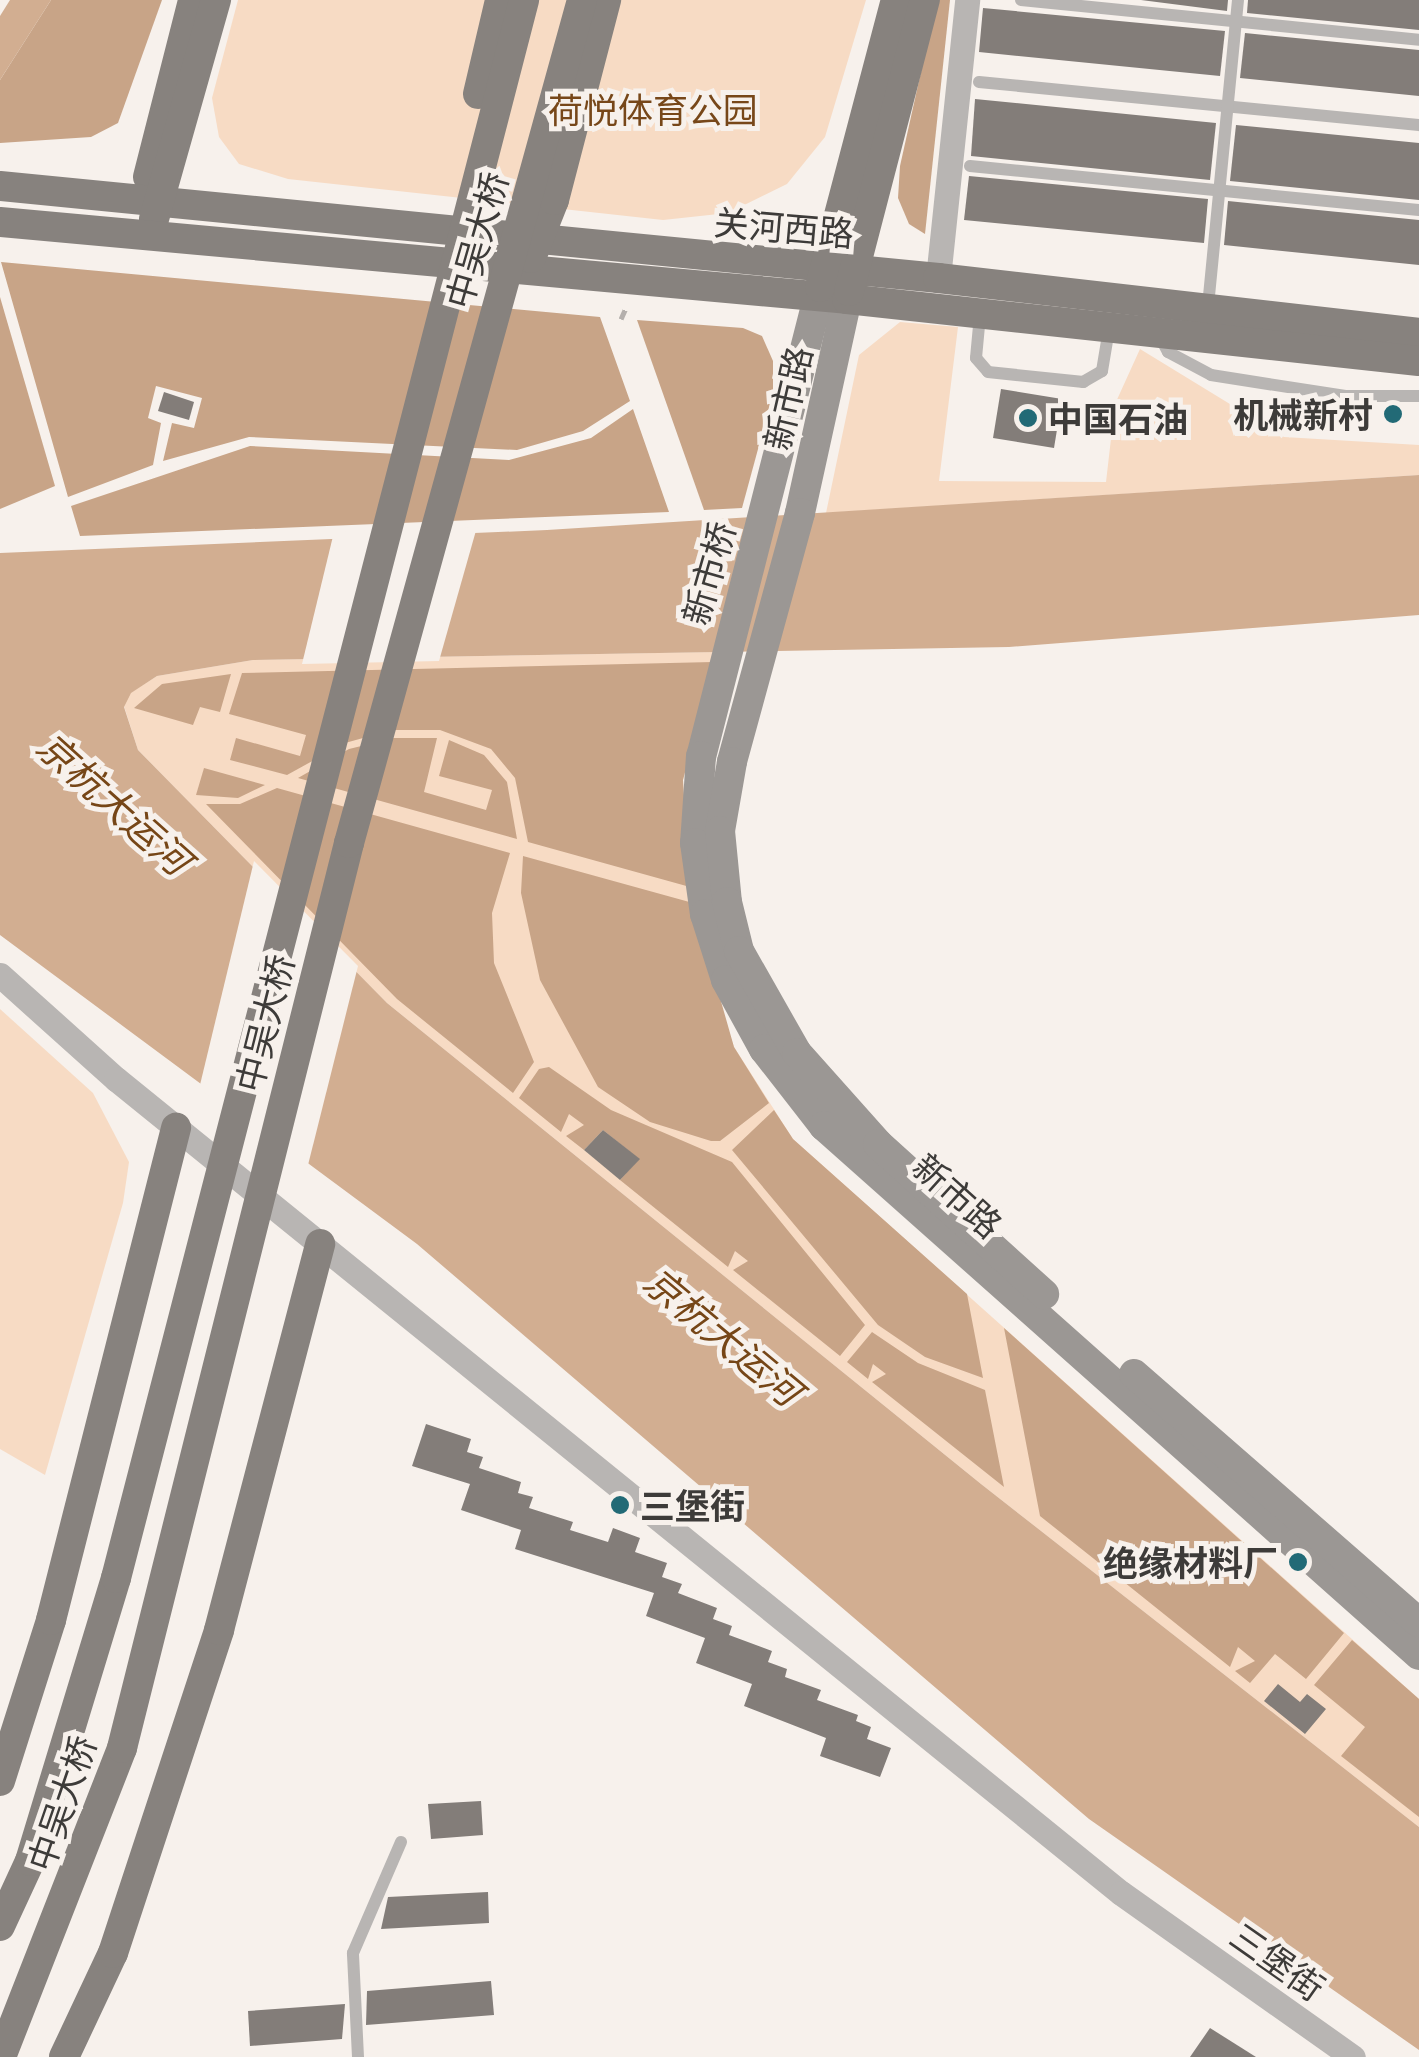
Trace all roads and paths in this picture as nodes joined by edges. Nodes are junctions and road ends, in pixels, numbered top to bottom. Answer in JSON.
{"nodes":[{"id":1,"x":193,"y":0,"type":"edge"},
{"id":2,"x":216,"y":0,"type":"edge"},
{"id":3,"x":500,"y":0,"type":"edge"},
{"id":4,"x":524,"y":0,"type":"edge"},
{"id":5,"x":582,"y":0,"type":"edge"},
{"id":6,"x":606,"y":0,"type":"edge"},
{"id":7,"x":896,"y":0,"type":"edge"},
{"id":8,"x":924,"y":0,"type":"edge"},
{"id":9,"x":967,"y":0,"type":"edge"},
{"id":10,"x":1021,"y":0,"type":"edge"},
{"id":11,"x":1238,"y":0,"type":"edge"},
{"id":12,"x":1236,"y":21,"type":"junction"},
{"id":13,"x":1419,"y":40,"type":"edge"},
{"id":14,"x":979,"y":82,"type":"dead end"},
{"id":15,"x":1227,"y":105,"type":"junction"},
{"id":16,"x":1419,"y":125,"type":"edge"},
{"id":17,"x":970,"y":166,"type":"dead end"},
{"id":18,"x":0,"y":186,"type":"edge"},
{"id":19,"x":1218,"y":189,"type":"junction"},
{"id":20,"x":152,"y":201,"type":"junction"},
{"id":21,"x":1419,"y":210,"type":"edge"},
{"id":22,"x":0,"y":222,"type":"edge"},
{"id":23,"x":145,"y":234,"type":"junction"},
{"id":24,"x":938,"y":278,"type":"junction"},
{"id":25,"x":836,"y":284,"type":"junction"},
{"id":26,"x":1208,"y":309,"type":"junction"},
{"id":27,"x":980,"y":313,"type":"junction"},
{"id":28,"x":1109,"y":329,"type":"junction"},
{"id":29,"x":1419,"y":333,"type":"edge"},
{"id":30,"x":1159,"y":335,"type":"junction"},
{"id":31,"x":1419,"y":360,"type":"edge"},
{"id":32,"x":1419,"y":396,"type":"edge"},
{"id":33,"x":408,"y":442,"type":"junction"},
{"id":34,"x":454,"y":456,"type":"junction"},
{"id":35,"x":765,"y":508,"type":"joint"},
{"id":36,"x":800,"y":513,"type":"joint"},
{"id":37,"x":723,"y":658,"type":"joint"},
{"id":38,"x":756,"y":663,"type":"joint"},
{"id":39,"x":0,"y":975,"type":"edge"},
{"id":40,"x":176,"y":1128,"type":"junction"},
{"id":41,"x":320,"y":1244,"type":"junction"},
{"id":42,"x":1419,"y":1622,"type":"edge"},
{"id":43,"x":1419,"y":1655,"type":"edge"},
{"id":44,"x":0,"y":1781,"type":"edge"},
{"id":45,"x":401,"y":1842,"type":"dead end"},
{"id":46,"x":0,"y":1926,"type":"edge"},
{"id":47,"x":2,"y":2057,"type":"edge"},
{"id":48,"x":64,"y":2057,"type":"edge"},
{"id":49,"x":358,"y":2057,"type":"edge"},
{"id":50,"x":1353,"y":2057,"type":"edge"}],
"edges":[{"from":1,"to":20,"type":"main road"},
{"from":2,"to":20,"type":"main road"},
{"from":3,"to":33,"type":"main road"},
{"from":4,"to":33,"type":"main road","name":"中吴大桥"},
{"from":5,"to":34,"type":"main road","name":"中吴大桥"},
{"from":6,"to":34,"type":"main road"},
{"from":7,"to":25,"type":"main road"},
{"from":8,"to":25,"type":"main road"},
{"from":9,"to":24,"type":"street"},
{"from":10,"to":12,"type":"lane"},
{"from":11,"to":12,"type":"lane"},
{"from":12,"to":13,"type":"lane"},
{"from":12,"to":15,"type":"lane"},
{"from":14,"to":15,"type":"lane"},
{"from":15,"to":16,"type":"lane"},
{"from":15,"to":19,"type":"lane"},
{"from":17,"to":19,"type":"lane"},
{"from":18,"to":20,"type":"main road","name":"关河西路"},
{"from":19,"to":21,"type":"lane"},
{"from":19,"to":26,"type":"lane"},
{"from":20,"to":23,"type":"main road"},
{"from":20,"to":25,"type":"main road","name":"关河西路"},
{"from":22,"to":23,"type":"main road","name":"关河西路"},
{"from":23,"to":25,"type":"main road","name":"关河西路"},
{"from":24,"to":25,"type":"main road","name":"关河西路"},
{"from":24,"to":26,"type":"main road","name":"关河西路"},
{"from":25,"to":27,"type":"main road","name":"关河西路"},
{"from":25,"to":35,"type":"street","name":"新市路"},
{"from":25,"to":36,"type":"street","name":"新市路"},
{"from":26,"to":29,"type":"main road","name":"关河西路"},
{"from":27,"to":28,"type":"main road","name":"关河西路"},
{"from":27,"to":28,"type":"lane"},
{"from":28,"to":30,"type":"main road","name":"关河西路"},
{"from":30,"to":31,"type":"main road","name":"关河西路"},
{"from":30,"to":32,"type":"lane"},
{"from":33,"to":46,"type":"main road","name":"中吴大桥"},
{"from":34,"to":47,"type":"main road","name":"中吴大桥"},
{"from":35,"to":37,"type":"street","name":"新市桥"},
{"from":36,"to":38,"type":"street","name":"新市桥"},
{"from":37,"to":43,"type":"street","name":"新市路"},
{"from":38,"to":42,"type":"street","name":"新市路"},
{"from":39,"to":40,"type":"street","name":"三堡街"},
{"from":40,"to":41,"type":"street","name":"三堡街"},
{"from":40,"to":44,"type":"main road"},
{"from":41,"to":48,"type":"main road"},
{"from":41,"to":50,"type":"street","name":"三堡街"},
{"from":45,"to":49,"type":"lane"}]}
